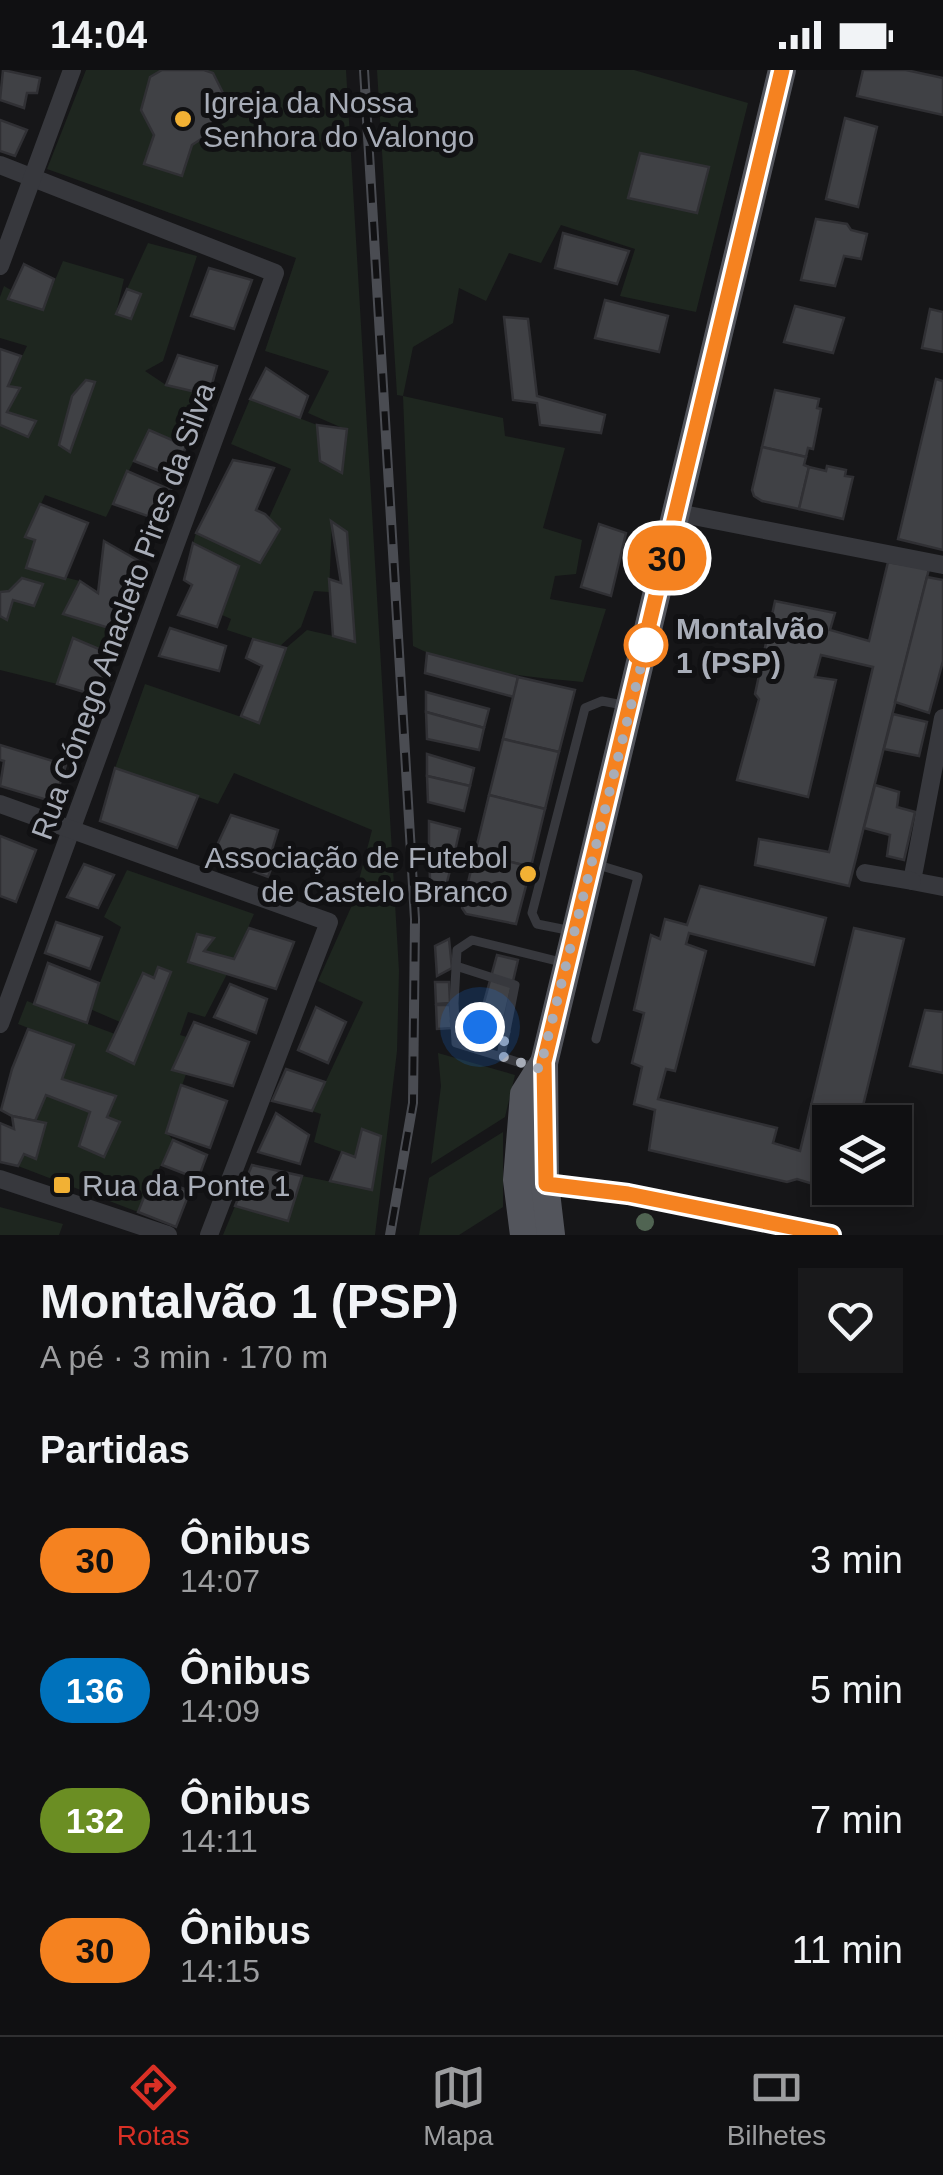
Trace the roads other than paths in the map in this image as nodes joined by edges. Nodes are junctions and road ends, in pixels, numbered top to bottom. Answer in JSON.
{"nodes":[{"id":1,"x":72,"y":70,"type":"edge"},
{"id":2,"x":782,"y":70,"type":"edge"},
{"id":3,"x":0,"y":165,"type":"edge"},
{"id":4,"x":33,"y":176,"type":"junction"},
{"id":5,"x":0,"y":266,"type":"edge"},
{"id":6,"x":678,"y":513,"type":"junction"},
{"id":7,"x":943,"y":565,"type":"edge"},
{"id":8,"x":631,"y":706,"type":"junction"},
{"id":9,"x":943,"y":718,"type":"edge"},
{"id":10,"x":0,"y":804,"type":"edge"},
{"id":11,"x":72,"y":830,"type":"junction"},
{"id":12,"x":592,"y":864,"type":"junction"},
{"id":13,"x":866,"y":872,"type":"dead end"},
{"id":14,"x":912,"y":881,"type":"junction"},
{"id":15,"x":943,"y":887,"type":"edge"},
{"id":16,"x":576,"y":931,"type":"junction"},
{"id":17,"x":568,"y":964,"type":"junction"},
{"id":18,"x":456,"y":966,"type":"junction"},
{"id":19,"x":454,"y":1022,"type":"junction"},
{"id":20,"x":0,"y":1024,"type":"edge"},
{"id":21,"x":506,"y":1032,"type":"junction"},
{"id":22,"x":596,"y":1038,"type":"dead end"},
{"id":23,"x":501,"y":1056,"type":"junction"},
{"id":24,"x":542,"y":1066,"type":"junction"},
{"id":25,"x":0,"y":1179,"type":"edge"},
{"id":26,"x":546,"y":1184,"type":"junction"},
{"id":27,"x":168,"y":1235,"type":"edge"},
{"id":28,"x":209,"y":1235,"type":"edge"},
{"id":29,"x":524,"y":1235,"type":"edge"},
{"id":30,"x":551,"y":1235,"type":"edge"},
{"id":31,"x":831,"y":1235,"type":"edge"}],
"edges":[{"from":1,"to":4,"type":"street"},
{"from":2,"to":6,"type":"main road"},
{"from":3,"to":4,"type":"street"},
{"from":4,"to":5,"type":"street"},
{"from":4,"to":11,"type":"street","name":"Rua Cónego Anacleto Pires da Silva"},
{"from":6,"to":7,"type":"street"},
{"from":6,"to":8,"type":"main road"},
{"from":8,"to":12,"type":"main road"},
{"from":8,"to":16,"type":"lane"},
{"from":9,"to":14,"type":"street"},
{"from":10,"to":11,"type":"street"},
{"from":11,"to":20,"type":"street","name":"Rua Cónego Anacleto Pires da Silva"},
{"from":11,"to":28,"type":"street"},
{"from":12,"to":16,"type":"main road"},
{"from":12,"to":22,"type":"lane"},
{"from":13,"to":14,"type":"street"},
{"from":14,"to":15,"type":"street"},
{"from":16,"to":17,"type":"main road"},
{"from":17,"to":18,"type":"lane"},
{"from":17,"to":24,"type":"main road"},
{"from":18,"to":19,"type":"lane"},
{"from":18,"to":21,"type":"lane"},
{"from":19,"to":21,"type":"lane"},
{"from":19,"to":23,"type":"lane"},
{"from":21,"to":23,"type":"lane"},
{"from":23,"to":24,"type":"lane"},
{"from":24,"to":26,"type":"main road"},
{"from":24,"to":29,"type":"main road"},
{"from":25,"to":27,"type":"street"},
{"from":26,"to":30,"type":"main road"},
{"from":26,"to":31,"type":"street"}]}
